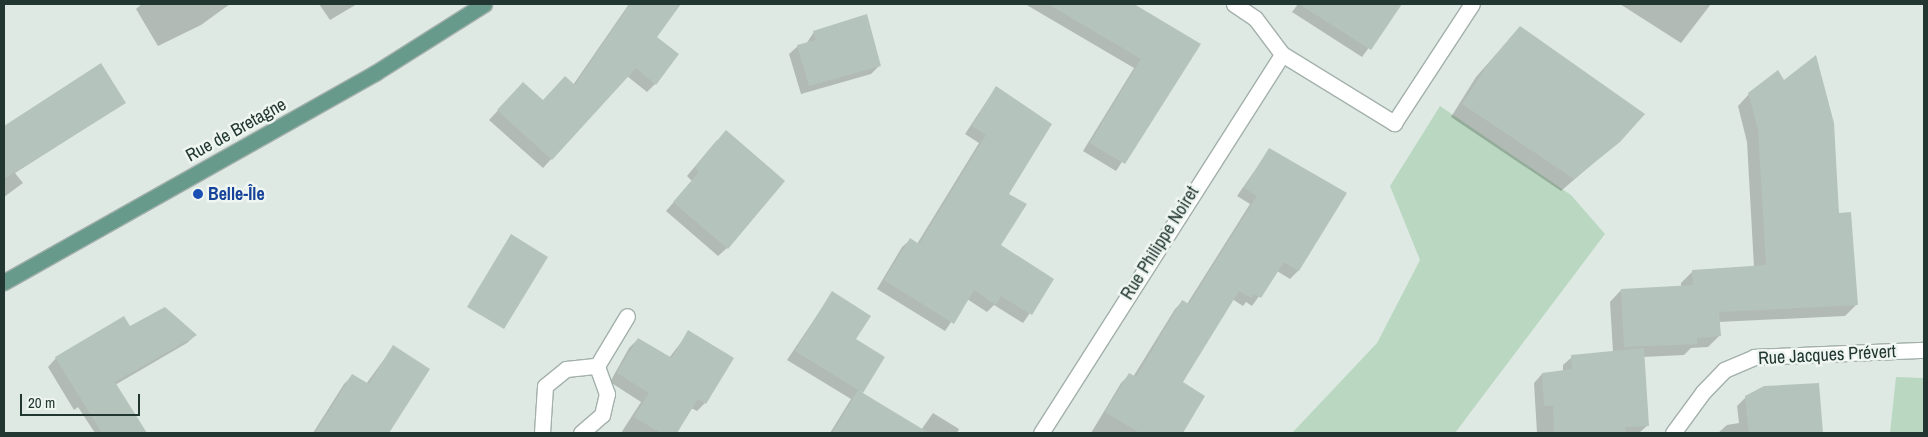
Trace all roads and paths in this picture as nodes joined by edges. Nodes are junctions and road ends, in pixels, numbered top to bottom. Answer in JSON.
{"nodes":[{"id":1,"x":484,"y":4,"type":"edge"},
{"id":2,"x":1234,"y":4,"type":"edge"},
{"id":3,"x":1472,"y":4,"type":"edge"},
{"id":4,"x":1282,"y":54,"type":"junction"},
{"id":5,"x":4,"y":282,"type":"edge"},
{"id":6,"x":627,"y":316,"type":"dead end"},
{"id":7,"x":1924,"y":350,"type":"edge"},
{"id":8,"x":597,"y":366,"type":"junction"},
{"id":9,"x":542,"y":433,"type":"edge"},
{"id":10,"x":581,"y":433,"type":"edge"},
{"id":11,"x":1041,"y":433,"type":"edge"},
{"id":12,"x":1673,"y":433,"type":"edge"}],
"edges":[{"from":1,"to":5,"type":"main road","name":"Rue de Bretagne"},
{"from":2,"to":4,"type":"street"},
{"from":3,"to":4,"type":"street"},
{"from":4,"to":11,"type":"street","name":"Rue Philippe Noiret"},
{"from":6,"to":8,"type":"street"},
{"from":7,"to":12,"type":"street","name":"Rue Jacques Prévert"},
{"from":8,"to":9,"type":"street"},
{"from":8,"to":10,"type":"street"}]}
